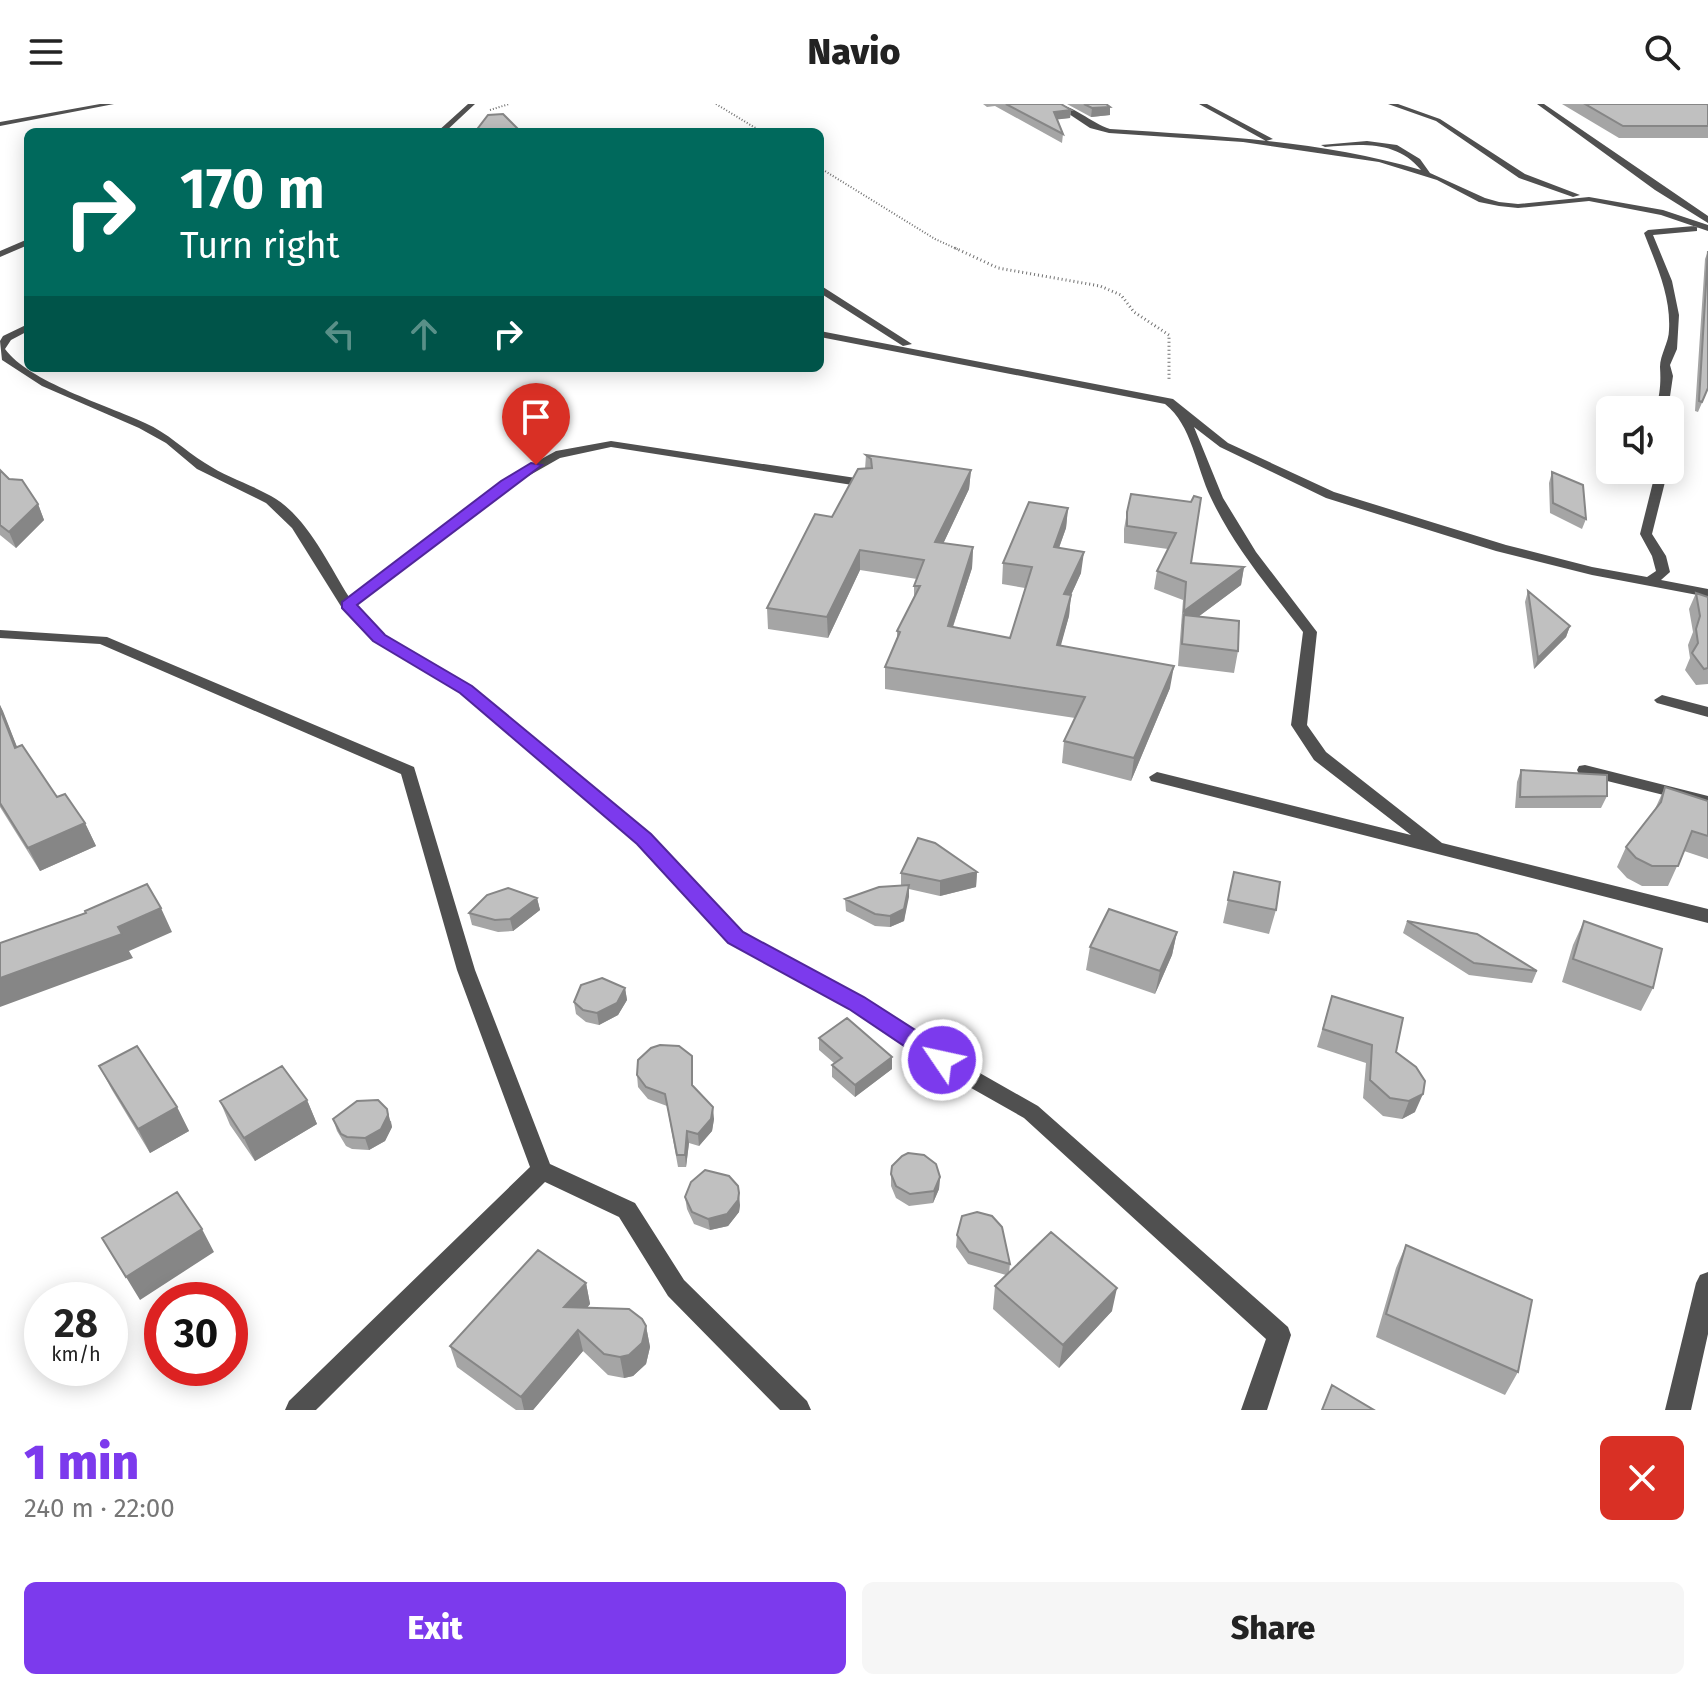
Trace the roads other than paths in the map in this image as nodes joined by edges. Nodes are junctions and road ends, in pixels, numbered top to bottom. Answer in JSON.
{"nodes":[{"id":1,"x":111,"y":104,"type":"edge"},
{"id":2,"x":472,"y":104,"type":"edge"},
{"id":3,"x":1057,"y":104,"type":"edge"},
{"id":4,"x":1202,"y":104,"type":"edge"},
{"id":5,"x":1391,"y":104,"type":"edge"},
{"id":6,"x":1540,"y":104,"type":"edge"},
{"id":7,"x":0,"y":124,"type":"edge"},
{"id":8,"x":445,"y":128,"type":"edge"},
{"id":9,"x":1282,"y":145,"type":"junction"},
{"id":10,"x":1293,"y":147,"type":"junction"},
{"id":11,"x":1428,"y":174,"type":"junction"},
{"id":12,"x":1589,"y":199,"type":"junction"},
{"id":13,"x":1708,"y":220,"type":"edge"},
{"id":14,"x":1708,"y":228,"type":"edge"},
{"id":15,"x":24,"y":244,"type":"edge"},
{"id":16,"x":0,"y":254,"type":"edge"},
{"id":17,"x":824,"y":292,"type":"edge"},
{"id":18,"x":24,"y":329,"type":"edge"},
{"id":19,"x":824,"y":335,"type":"edge"},
{"id":20,"x":0,"y":350,"type":"edge"},
{"id":21,"x":917,"y":351,"type":"junction"},
{"id":22,"x":24,"y":366,"type":"edge"},
{"id":23,"x":36,"y":372,"type":"edge"},
{"id":24,"x":1664,"y":396,"type":"edge"},
{"id":25,"x":1183,"y":414,"type":"junction"},
{"id":26,"x":865,"y":483,"type":"edge"},
{"id":27,"x":1658,"y":484,"type":"edge"},
{"id":28,"x":1650,"y":582,"type":"junction"},
{"id":29,"x":1708,"y":593,"type":"edge"},
{"id":30,"x":347,"y":605,"type":"junction"},
{"id":31,"x":0,"y":634,"type":"edge"},
{"id":32,"x":1662,"y":700,"type":"dead end"},
{"id":33,"x":1708,"y":712,"type":"edge"},
{"id":34,"x":1585,"y":770,"type":"edge"},
{"id":35,"x":1157,"y":777,"type":"dead end"},
{"id":36,"x":1708,"y":801,"type":"edge"},
{"id":37,"x":1442,"y":851,"type":"junction"},
{"id":38,"x":1708,"y":916,"type":"edge"},
{"id":39,"x":542,"y":1170,"type":"junction"},
{"id":40,"x":1708,"y":1283,"type":"edge"},
{"id":41,"x":298,"y":1410,"type":"edge"},
{"id":42,"x":798,"y":1410,"type":"edge"},
{"id":43,"x":1254,"y":1410,"type":"edge"},
{"id":44,"x":1678,"y":1410,"type":"edge"}],
"edges":[{"from":1,"to":7,"type":"street"},
{"from":2,"to":8,"type":"street"},
{"from":3,"to":9,"type":"street"},
{"from":4,"to":9,"type":"street"},
{"from":5,"to":12,"type":"street"},
{"from":6,"to":13,"type":"street"},
{"from":9,"to":10,"type":"street"},
{"from":10,"to":11,"type":"street"},
{"from":10,"to":11,"type":"street"},
{"from":11,"to":12,"type":"street"},
{"from":12,"to":14,"type":"street"},
{"from":14,"to":24,"type":"street"},
{"from":15,"to":16,"type":"street"},
{"from":17,"to":21,"type":"street"},
{"from":18,"to":20,"type":"street"},
{"from":19,"to":21,"type":"street"},
{"from":20,"to":22,"type":"street"},
{"from":21,"to":25,"type":"street"},
{"from":23,"to":30,"type":"street"},
{"from":25,"to":28,"type":"street"},
{"from":25,"to":37,"type":"street"},
{"from":26,"to":30,"type":"street"},
{"from":27,"to":28,"type":"street"},
{"from":28,"to":29,"type":"street"},
{"from":30,"to":43,"type":"street"},
{"from":31,"to":39,"type":"street"},
{"from":32,"to":33,"type":"street"},
{"from":34,"to":36,"type":"street"},
{"from":35,"to":37,"type":"street"},
{"from":37,"to":38,"type":"street"},
{"from":39,"to":41,"type":"street"},
{"from":39,"to":42,"type":"street"},
{"from":40,"to":44,"type":"street"}]}
